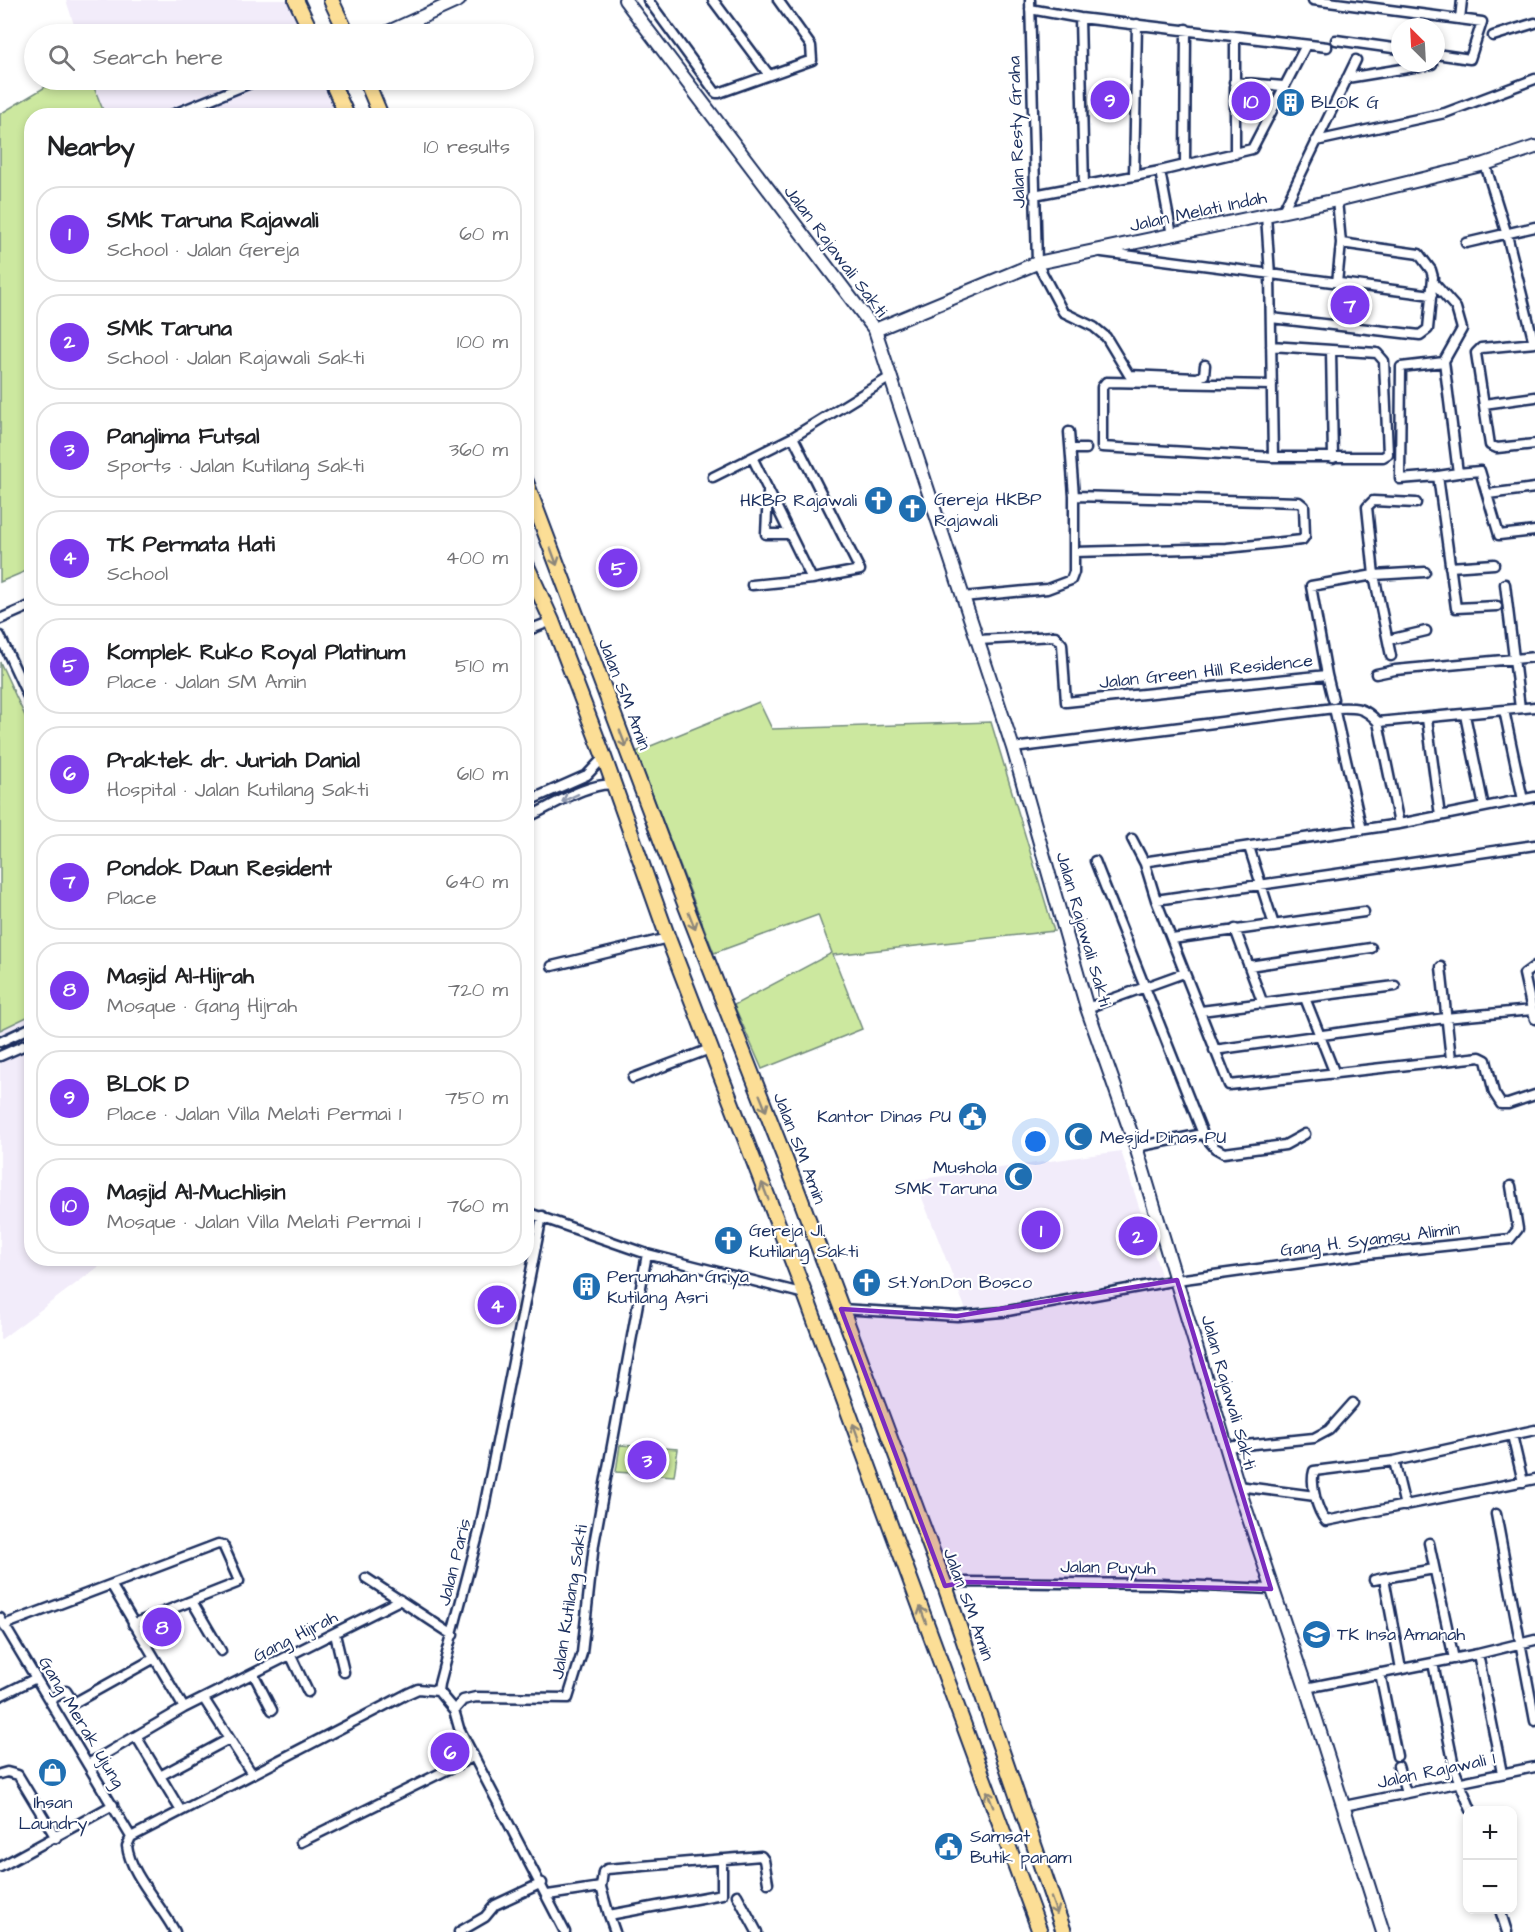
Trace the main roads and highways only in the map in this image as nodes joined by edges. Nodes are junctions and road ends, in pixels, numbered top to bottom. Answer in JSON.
{"nodes":[{"id":1,"x":296,"y":0,"type":"edge"},
{"id":2,"x":331,"y":0,"type":"edge"},
{"id":3,"x":307,"y":24,"type":"edge"},
{"id":4,"x":342,"y":24,"type":"edge"},
{"id":5,"x":335,"y":90,"type":"edge"},
{"id":6,"x":370,"y":90,"type":"edge"},
{"id":7,"x":343,"y":108,"type":"edge"},
{"id":8,"x":378,"y":108,"type":"edge"},
{"id":9,"x":534,"y":503,"type":"edge"},
{"id":10,"x":534,"y":582,"type":"edge"},
{"id":11,"x":684,"y":901,"type":"junction"},
{"id":12,"x":660,"y":912,"type":"junction"},
{"id":13,"x":1040,"y":1932,"type":"edge"},
{"id":14,"x":1064,"y":1932,"type":"edge"}],
"edges":[{"from":1,"to":3,"type":"main road"},
{"from":2,"to":4,"type":"main road"},
{"from":5,"to":7,"type":"main road"},
{"from":6,"to":8,"type":"main road"},
{"from":9,"to":11,"type":"main road","name":"Jalan SM Amin","one_way":true},
{"from":10,"to":12,"type":"main road"},
{"from":11,"to":12,"type":"main road"},
{"from":11,"to":14,"type":"main road","name":"Jalan SM Amin","one_way":true},
{"from":13,"to":12,"type":"main road","one_way":true}]}
